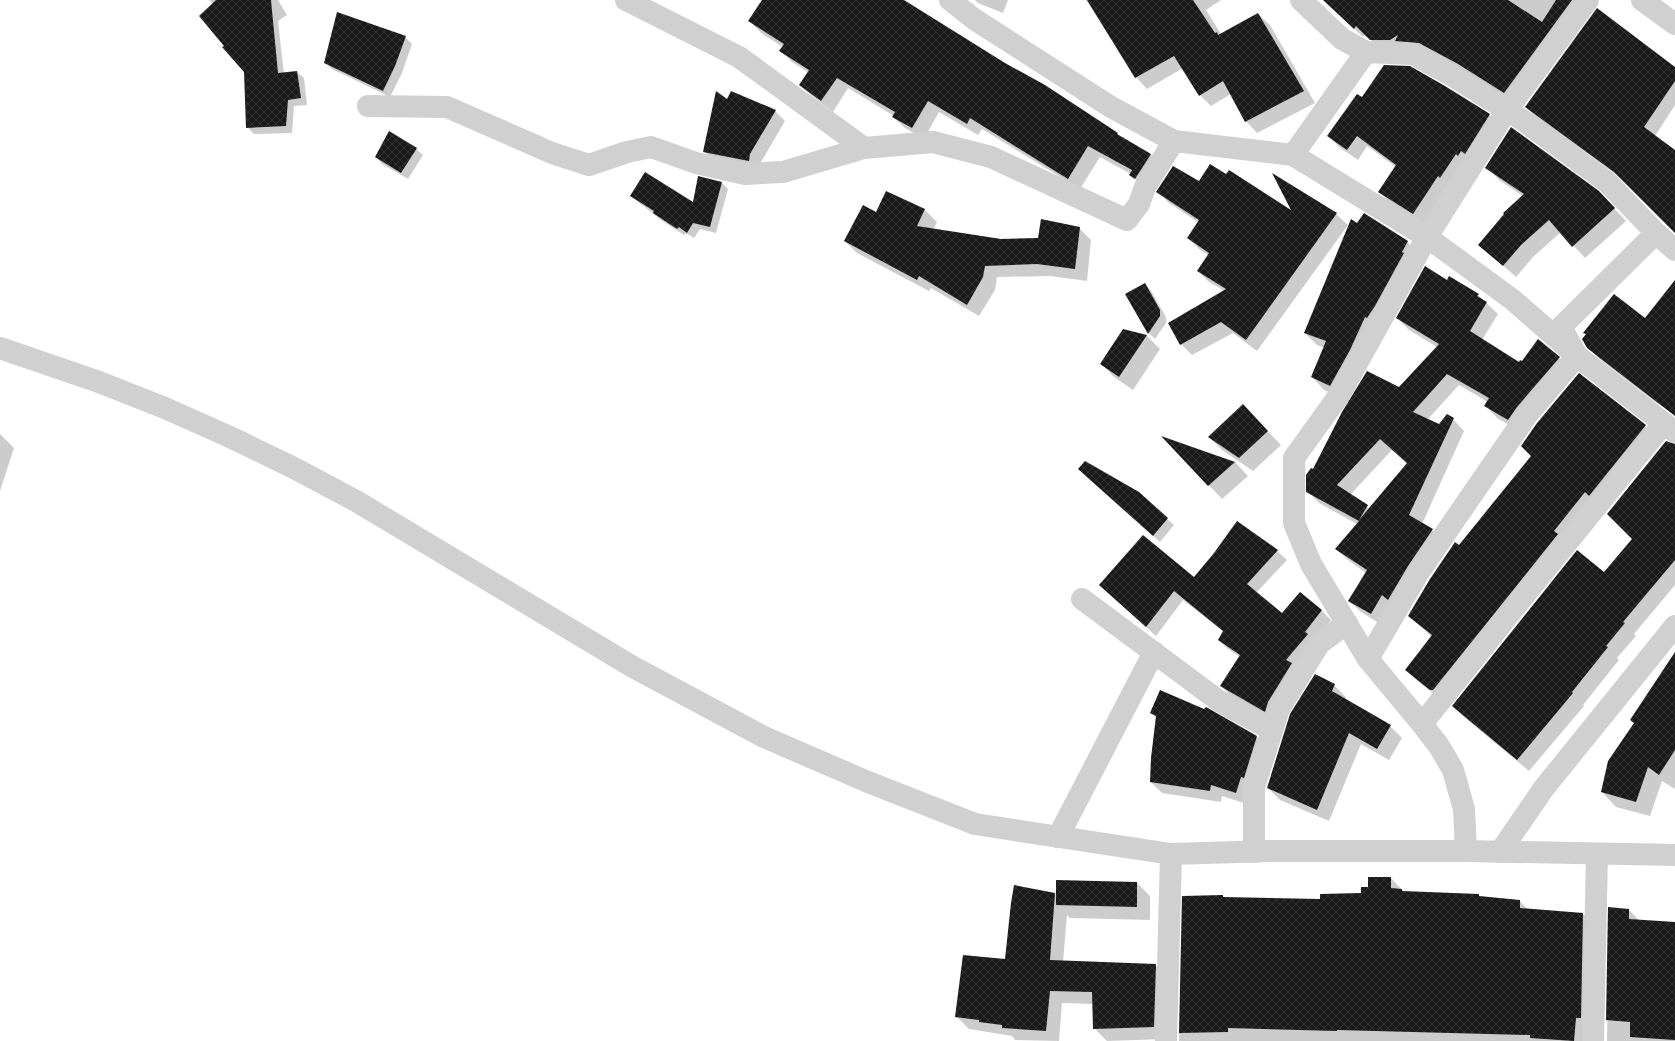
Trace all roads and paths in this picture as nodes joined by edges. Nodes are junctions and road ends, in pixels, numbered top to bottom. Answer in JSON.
{"nodes":[{"id":1,"x":626,"y":0,"type":"edge"},
{"id":2,"x":950,"y":0,"type":"edge"},
{"id":3,"x":1301,"y":0,"type":"edge"},
{"id":4,"x":1588,"y":0,"type":"edge"},
{"id":5,"x":1642,"y":0,"type":"edge"},
{"id":6,"x":1675,"y":24,"type":"edge"},
{"id":7,"x":1366,"y":52,"type":"junction"},
{"id":8,"x":368,"y":106,"type":"dead end"},
{"id":9,"x":1507,"y":110,"type":"junction"},
{"id":10,"x":1174,"y":141,"type":"junction"},
{"id":11,"x":864,"y":148,"type":"junction"},
{"id":12,"x":1293,"y":155,"type":"junction"},
{"id":13,"x":1656,"y":233,"type":"junction"},
{"id":14,"x":1427,"y":237,"type":"junction"},
{"id":15,"x":1675,"y":250,"type":"edge"},
{"id":16,"x":0,"y":348,"type":"edge"},
{"id":17,"x":1577,"y":356,"type":"junction"},
{"id":18,"x":1670,"y":428,"type":"edge"},
{"id":19,"x":1082,"y":599,"type":"dead end"},
{"id":20,"x":1347,"y":623,"type":"junction"},
{"id":21,"x":1675,"y":626,"type":"edge"},
{"id":22,"x":1154,"y":652,"type":"junction"},
{"id":23,"x":1368,"y":659,"type":"junction"},
{"id":24,"x":1422,"y":724,"type":"junction"},
{"id":25,"x":1272,"y":730,"type":"junction"},
{"id":26,"x":1058,"y":837,"type":"junction"},
{"id":27,"x":1466,"y":851,"type":"junction"},
{"id":28,"x":1254,"y":852,"type":"junction"},
{"id":29,"x":1500,"y":852,"type":"junction"},
{"id":30,"x":1170,"y":854,"type":"junction"},
{"id":31,"x":1597,"y":854,"type":"junction"},
{"id":32,"x":1675,"y":855,"type":"edge"},
{"id":33,"x":1166,"y":1041,"type":"edge"},
{"id":34,"x":1593,"y":1041,"type":"edge"}],
"edges":[{"from":1,"to":11,"type":"street"},
{"from":2,"to":10,"type":"street"},
{"from":3,"to":7,"type":"street"},
{"from":4,"to":9,"type":"street"},
{"from":5,"to":6,"type":"street"},
{"from":7,"to":9,"type":"street"},
{"from":7,"to":12,"type":"street"},
{"from":8,"to":11,"type":"street"},
{"from":9,"to":13,"type":"street"},
{"from":9,"to":14,"type":"street"},
{"from":10,"to":11,"type":"street"},
{"from":10,"to":12,"type":"street"},
{"from":12,"to":14,"type":"street"},
{"from":13,"to":15,"type":"street"},
{"from":13,"to":17,"type":"street"},
{"from":14,"to":17,"type":"street"},
{"from":14,"to":20,"type":"street"},
{"from":16,"to":26,"type":"street"},
{"from":17,"to":18,"type":"street"},
{"from":17,"to":23,"type":"street"},
{"from":18,"to":24,"type":"street"},
{"from":19,"to":22,"type":"street"},
{"from":20,"to":23,"type":"street"},
{"from":20,"to":25,"type":"street"},
{"from":21,"to":29,"type":"street"},
{"from":22,"to":25,"type":"street"},
{"from":22,"to":26,"type":"street"},
{"from":23,"to":24,"type":"street"},
{"from":24,"to":27,"type":"street"},
{"from":25,"to":28,"type":"street"},
{"from":26,"to":30,"type":"street"},
{"from":27,"to":28,"type":"street"},
{"from":27,"to":29,"type":"street"},
{"from":28,"to":30,"type":"street"},
{"from":29,"to":31,"type":"street"},
{"from":30,"to":33,"type":"street"},
{"from":31,"to":32,"type":"street"},
{"from":31,"to":34,"type":"street"}]}
